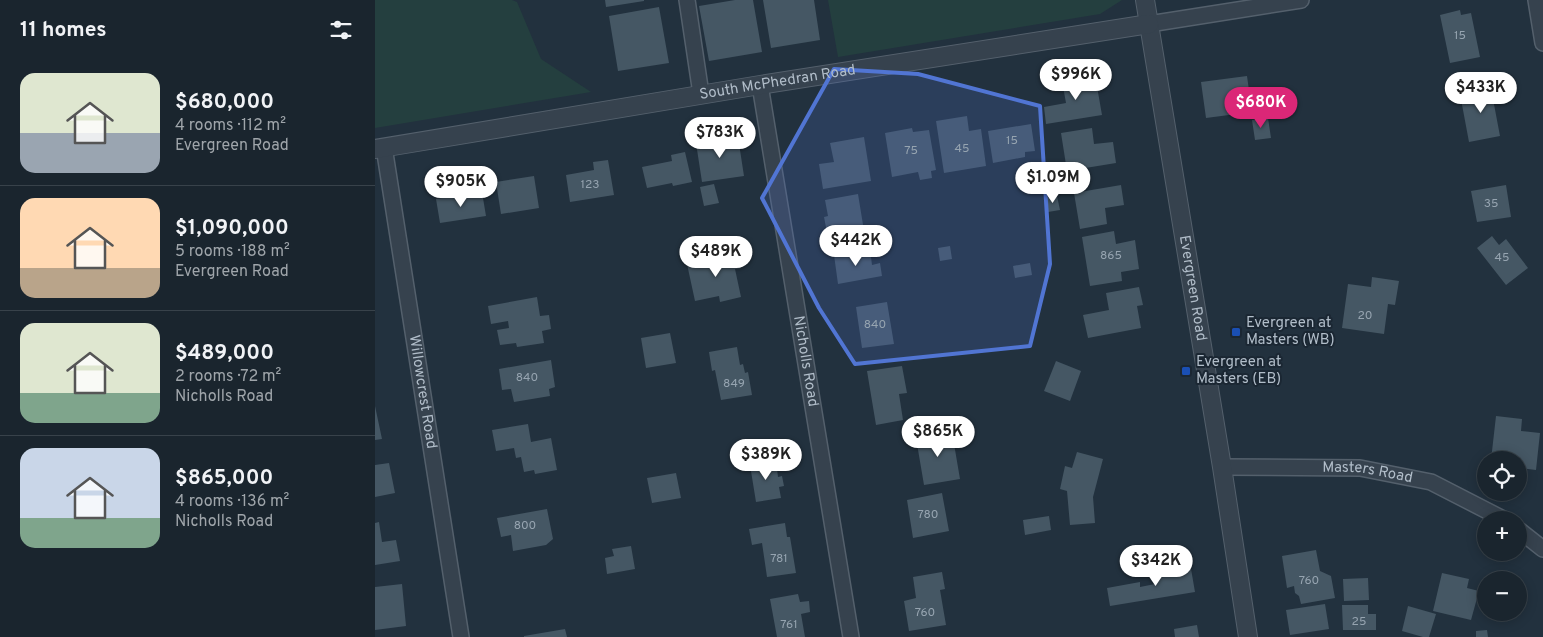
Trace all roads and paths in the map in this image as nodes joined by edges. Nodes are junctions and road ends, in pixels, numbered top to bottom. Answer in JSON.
{"nodes":[{"id":1,"x":687,"y":0,"type":"edge"},
{"id":2,"x":1145,"y":0,"type":"edge"},
{"id":3,"x":1301,"y":0,"type":"edge"},
{"id":4,"x":1535,"y":0,"type":"edge"},
{"id":5,"x":1149,"y":24,"type":"junction"},
{"id":6,"x":1543,"y":43,"type":"edge"},
{"id":7,"x":760,"y":84,"type":"junction"},
{"id":8,"x":701,"y":94,"type":"junction"},
{"id":9,"x":379,"y":148,"type":"edge"},
{"id":10,"x":1222,"y":467,"type":"junction"},
{"id":11,"x":1487,"y":511,"type":"edge"},
{"id":12,"x":1527,"y":536,"type":"edge"},
{"id":13,"x":1543,"y":548,"type":"edge"},
{"id":14,"x":461,"y":637,"type":"edge"},
{"id":15,"x":851,"y":637,"type":"edge"},
{"id":16,"x":1248,"y":637,"type":"edge"}],
"edges":[{"from":1,"to":8,"type":"street"},
{"from":2,"to":5,"type":"street","name":"Evergreen Road"},
{"from":3,"to":5,"type":"street"},
{"from":4,"to":6,"type":"street"},
{"from":5,"to":7,"type":"street","name":"South McPhedran Road"},
{"from":5,"to":10,"type":"street","name":"Evergreen Road"},
{"from":7,"to":8,"type":"street","name":"South McPhedran Road"},
{"from":7,"to":15,"type":"street","name":"Nicholls Road"},
{"from":8,"to":9,"type":"street","name":"South McPhedran Road"},
{"from":9,"to":14,"type":"street","name":"Willowcrest Road"},
{"from":10,"to":11,"type":"street","name":"Masters Road"},
{"from":10,"to":16,"type":"street","name":"Evergreen Road"},
{"from":12,"to":13,"type":"street"}]}
